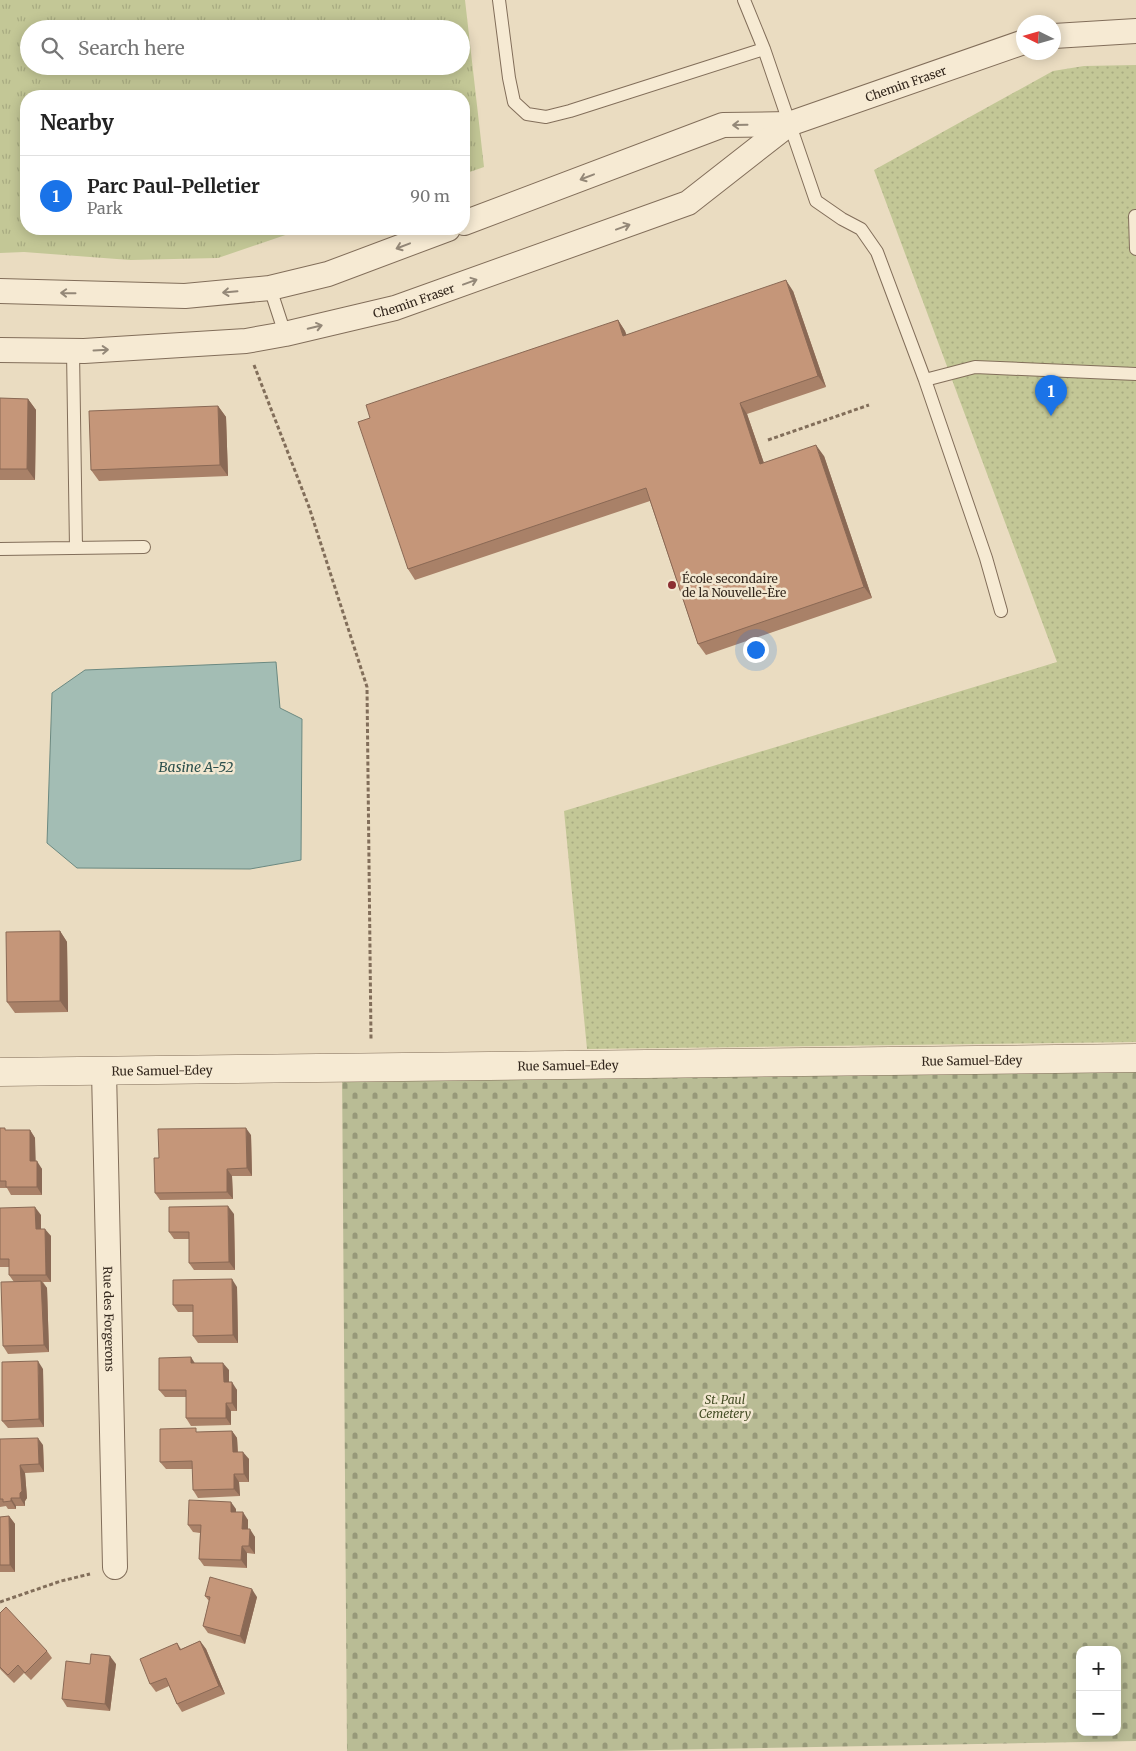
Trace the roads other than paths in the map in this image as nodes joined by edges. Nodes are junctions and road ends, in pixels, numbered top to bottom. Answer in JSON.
{"nodes":[{"id":1,"x":499,"y":0,"type":"edge"},
{"id":2,"x":744,"y":0,"type":"edge"},
{"id":3,"x":1136,"y":31,"type":"edge"},
{"id":4,"x":1061,"y":36,"type":"edge"},
{"id":5,"x":1016,"y":45,"type":"edge"},
{"id":6,"x":764,"y":49,"type":"junction"},
{"id":7,"x":788,"y":124,"type":"junction"},
{"id":8,"x":1135,"y":216,"type":"edge"},
{"id":9,"x":470,"y":221,"type":"edge"},
{"id":10,"x":432,"y":235,"type":"edge"},
{"id":11,"x":1136,"y":249,"type":"edge"},
{"id":12,"x":270,"y":288,"type":"junction"},
{"id":13,"x":0,"y":291,"type":"edge"},
{"id":14,"x":285,"y":334,"type":"junction"},
{"id":15,"x":0,"y":350,"type":"edge"},
{"id":16,"x":73,"y":351,"type":"junction"},
{"id":17,"x":1136,"y":374,"type":"edge"},
{"id":18,"x":925,"y":380,"type":"junction"},
{"id":19,"x":144,"y":547,"type":"dead end"},
{"id":20,"x":76,"y":548,"type":"junction"},
{"id":21,"x":0,"y":549,"type":"edge"},
{"id":22,"x":1000,"y":611,"type":"dead end"},
{"id":23,"x":1136,"y":1058,"type":"edge"},
{"id":24,"x":104,"y":1071,"type":"junction"},
{"id":25,"x":0,"y":1072,"type":"edge"},
{"id":26,"x":115,"y":1567,"type":"road end"}],
"edges":[{"from":1,"to":6,"type":"lane"},
{"from":2,"to":6,"type":"lane"},
{"from":3,"to":4,"type":"street"},
{"from":5,"to":7,"type":"street","name":"Chemin Fraser"},
{"from":6,"to":7,"type":"lane"},
{"from":7,"to":9,"type":"street","name":"Chemin Fraser","one_way":true},
{"from":14,"to":7,"type":"street","name":"Chemin Fraser","one_way":true},
{"from":7,"to":18,"type":"lane"},
{"from":8,"to":11,"type":"lane"},
{"from":10,"to":12,"type":"street","one_way":true},
{"from":12,"to":13,"type":"street","one_way":true},
{"from":12,"to":14,"type":"lane"},
{"from":16,"to":14,"type":"street","name":"Chemin Fraser","one_way":true},
{"from":15,"to":16,"type":"street","name":"Chemin Fraser"},
{"from":16,"to":20,"type":"lane"},
{"from":17,"to":18,"type":"lane"},
{"from":18,"to":22,"type":"lane"},
{"from":19,"to":20,"type":"lane"},
{"from":20,"to":21,"type":"lane"},
{"from":23,"to":24,"type":"street","name":"Rue Samuel-Edey"},
{"from":24,"to":25,"type":"street","name":"Rue Samuel-Edey"},
{"from":24,"to":26,"type":"street","name":"Rue des Forgerons"}]}
